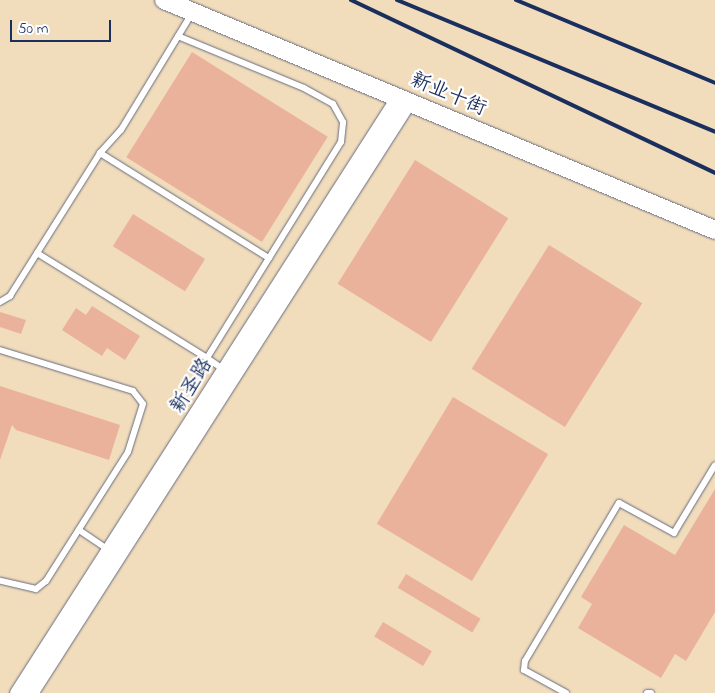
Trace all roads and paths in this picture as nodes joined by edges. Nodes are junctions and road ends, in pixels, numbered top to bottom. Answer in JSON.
{"nodes":[{"id":1,"x":164,"y":0,"type":"edge"},
{"id":2,"x":192,"y":12,"type":"junction"},
{"id":3,"x":178,"y":36,"type":"junction"},
{"id":4,"x":403,"y":100,"type":"junction"},
{"id":5,"x":100,"y":153,"type":"junction"},
{"id":6,"x":715,"y":230,"type":"edge"},
{"id":7,"x":37,"y":253,"type":"junction"},
{"id":8,"x":269,"y":258,"type":"junction"},
{"id":9,"x":0,"y":302,"type":"edge"},
{"id":10,"x":0,"y":350,"type":"edge"},
{"id":11,"x":207,"y":358,"type":"junction"},
{"id":12,"x":230,"y":373,"type":"junction"},
{"id":13,"x":715,"y":465,"type":"edge"},
{"id":14,"x":78,"y":530,"type":"junction"},
{"id":15,"x":116,"y":554,"type":"junction"},
{"id":16,"x":0,"y":581,"type":"edge"},
{"id":17,"x":17,"y":693,"type":"edge"},
{"id":18,"x":30,"y":693,"type":"edge"},
{"id":19,"x":566,"y":693,"type":"edge"}],
"edges":[{"from":1,"to":2,"type":"main road","name":"新业十街"},
{"from":2,"to":3,"type":"lane"},
{"from":2,"to":4,"type":"main road","name":"新业十街"},
{"from":3,"to":5,"type":"lane"},
{"from":3,"to":8,"type":"lane"},
{"from":4,"to":6,"type":"main road","name":"新业十街"},
{"from":4,"to":12,"type":"street","name":"新圣路"},
{"from":5,"to":7,"type":"lane"},
{"from":5,"to":8,"type":"lane"},
{"from":7,"to":9,"type":"lane"},
{"from":7,"to":11,"type":"lane"},
{"from":8,"to":11,"type":"lane"},
{"from":10,"to":14,"type":"lane"},
{"from":11,"to":12,"type":"lane"},
{"from":12,"to":15,"type":"street","name":"新圣路"},
{"from":13,"to":19,"type":"lane"},
{"from":14,"to":15,"type":"lane"},
{"from":14,"to":16,"type":"lane"},
{"from":15,"to":17,"type":"street","name":"新圣路"},
{"from":15,"to":18,"type":"street","name":"新圣路"}]}
